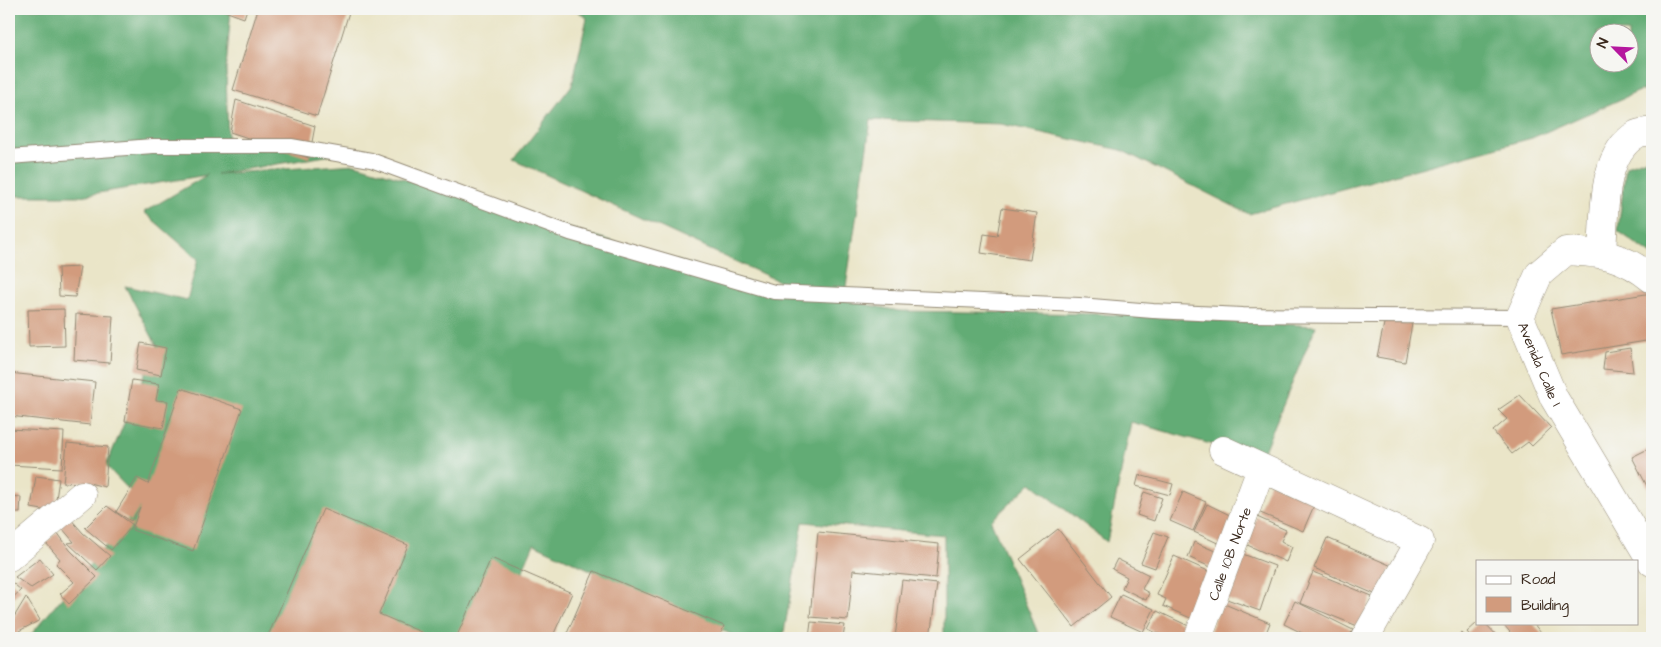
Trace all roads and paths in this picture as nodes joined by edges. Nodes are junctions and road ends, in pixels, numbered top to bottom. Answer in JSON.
{"nodes":[{"id":1,"x":1652,"y":131,"type":"edge"},
{"id":2,"x":9,"y":157,"type":"edge"},
{"id":3,"x":1602,"y":253,"type":"junction"},
{"id":4,"x":1652,"y":280,"type":"edge"},
{"id":5,"x":1520,"y":317,"type":"junction"},
{"id":6,"x":1223,"y":450,"type":"dead end"},
{"id":7,"x":1261,"y":468,"type":"junction"},
{"id":8,"x":82,"y":495,"type":"dead end"},
{"id":9,"x":9,"y":558,"type":"edge"},
{"id":10,"x":1652,"y":562,"type":"edge"},
{"id":11,"x":1198,"y":638,"type":"edge"},
{"id":12,"x":1365,"y":638,"type":"edge"}],
"edges":[{"from":1,"to":3,"type":"street"},
{"from":2,"to":5,"type":"lane"},
{"from":3,"to":4,"type":"street","name":"Avenida Calle 1"},
{"from":3,"to":5,"type":"street","name":"Avenida Calle 1"},
{"from":5,"to":10,"type":"street","name":"Avenida Calle 1"},
{"from":6,"to":7,"type":"street"},
{"from":7,"to":11,"type":"street","name":"Calle 10B Norte"},
{"from":7,"to":12,"type":"street"},
{"from":8,"to":9,"type":"street"}]}
